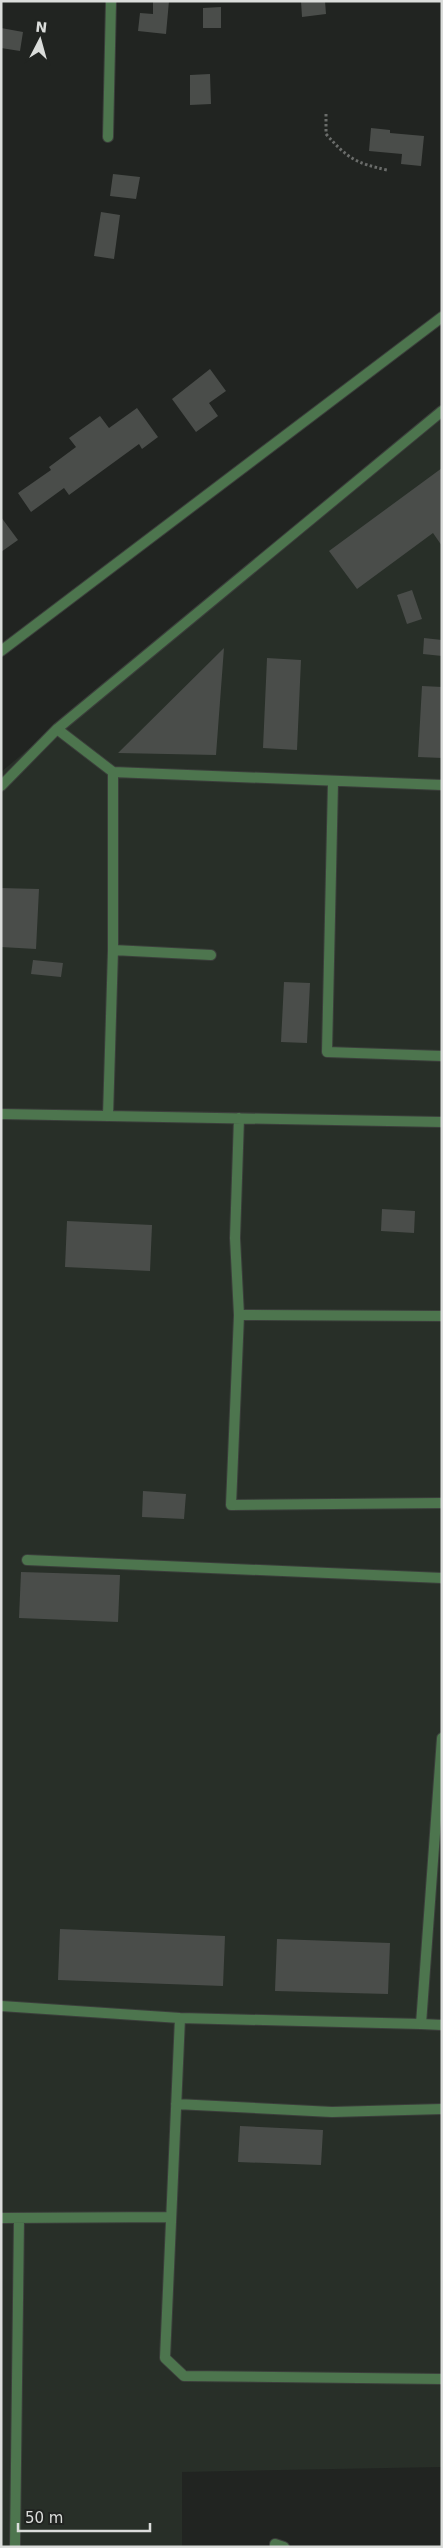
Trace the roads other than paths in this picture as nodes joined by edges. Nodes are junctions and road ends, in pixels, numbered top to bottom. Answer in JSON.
{"nodes":[{"id":1,"x":111,"y":1,"type":"edge"},
{"id":2,"x":108,"y":138,"type":"dead end"},
{"id":3,"x":442,"y":317,"type":"edge"},
{"id":4,"x":442,"y":410,"type":"edge"},
{"id":5,"x":1,"y":651,"type":"edge"},
{"id":6,"x":57,"y":729,"type":"junction"},
{"id":7,"x":113,"y":772,"type":"junction"},
{"id":8,"x":333,"y":782,"type":"junction"},
{"id":9,"x":442,"y":785,"type":"edge"},
{"id":10,"x":1,"y":786,"type":"edge"},
{"id":11,"x":113,"y":950,"type":"junction"},
{"id":12,"x":211,"y":955,"type":"dead end"},
{"id":13,"x":442,"y":1056,"type":"edge"},
{"id":14,"x":1,"y":1114,"type":"edge"},
{"id":15,"x":108,"y":1116,"type":"junction"},
{"id":16,"x":238,"y":1118,"type":"junction"},
{"id":17,"x":442,"y":1122,"type":"edge"},
{"id":18,"x":239,"y":1315,"type":"junction"},
{"id":19,"x":442,"y":1316,"type":"edge"},
{"id":20,"x":442,"y":1503,"type":"edge"},
{"id":21,"x":27,"y":1560,"type":"dead end"},
{"id":22,"x":442,"y":1578,"type":"edge"},
{"id":23,"x":442,"y":1738,"type":"edge"},
{"id":24,"x":1,"y":2006,"type":"edge"},
{"id":25,"x":180,"y":2018,"type":"junction"},
{"id":26,"x":421,"y":2024,"type":"junction"},
{"id":27,"x":442,"y":2025,"type":"edge"},
{"id":28,"x":176,"y":2104,"type":"junction"},
{"id":29,"x":442,"y":2109,"type":"edge"},
{"id":30,"x":170,"y":2217,"type":"junction"},
{"id":31,"x":1,"y":2218,"type":"edge"},
{"id":32,"x":19,"y":2218,"type":"junction"},
{"id":33,"x":442,"y":2379,"type":"edge"},
{"id":34,"x":15,"y":2547,"type":"edge"},
{"id":35,"x":275,"y":2547,"type":"edge"},
{"id":36,"x":284,"y":2547,"type":"edge"}],
"edges":[{"from":1,"to":2,"type":"street"},
{"from":3,"to":5,"type":"street"},
{"from":4,"to":6,"type":"street"},
{"from":6,"to":7,"type":"street"},
{"from":6,"to":10,"type":"street"},
{"from":7,"to":8,"type":"street"},
{"from":7,"to":11,"type":"street"},
{"from":8,"to":9,"type":"street"},
{"from":8,"to":13,"type":"street"},
{"from":11,"to":12,"type":"street"},
{"from":11,"to":15,"type":"street"},
{"from":14,"to":15,"type":"street"},
{"from":15,"to":16,"type":"street"},
{"from":16,"to":17,"type":"street"},
{"from":16,"to":18,"type":"street"},
{"from":18,"to":19,"type":"street"},
{"from":18,"to":20,"type":"street"},
{"from":21,"to":22,"type":"street"},
{"from":23,"to":26,"type":"street"},
{"from":24,"to":25,"type":"street"},
{"from":25,"to":26,"type":"street"},
{"from":25,"to":28,"type":"street"},
{"from":26,"to":27,"type":"street"},
{"from":28,"to":29,"type":"street"},
{"from":28,"to":30,"type":"street"},
{"from":30,"to":32,"type":"street"},
{"from":30,"to":33,"type":"street"},
{"from":31,"to":32,"type":"street"},
{"from":32,"to":34,"type":"street"},
{"from":35,"to":36,"type":"street"}]}
